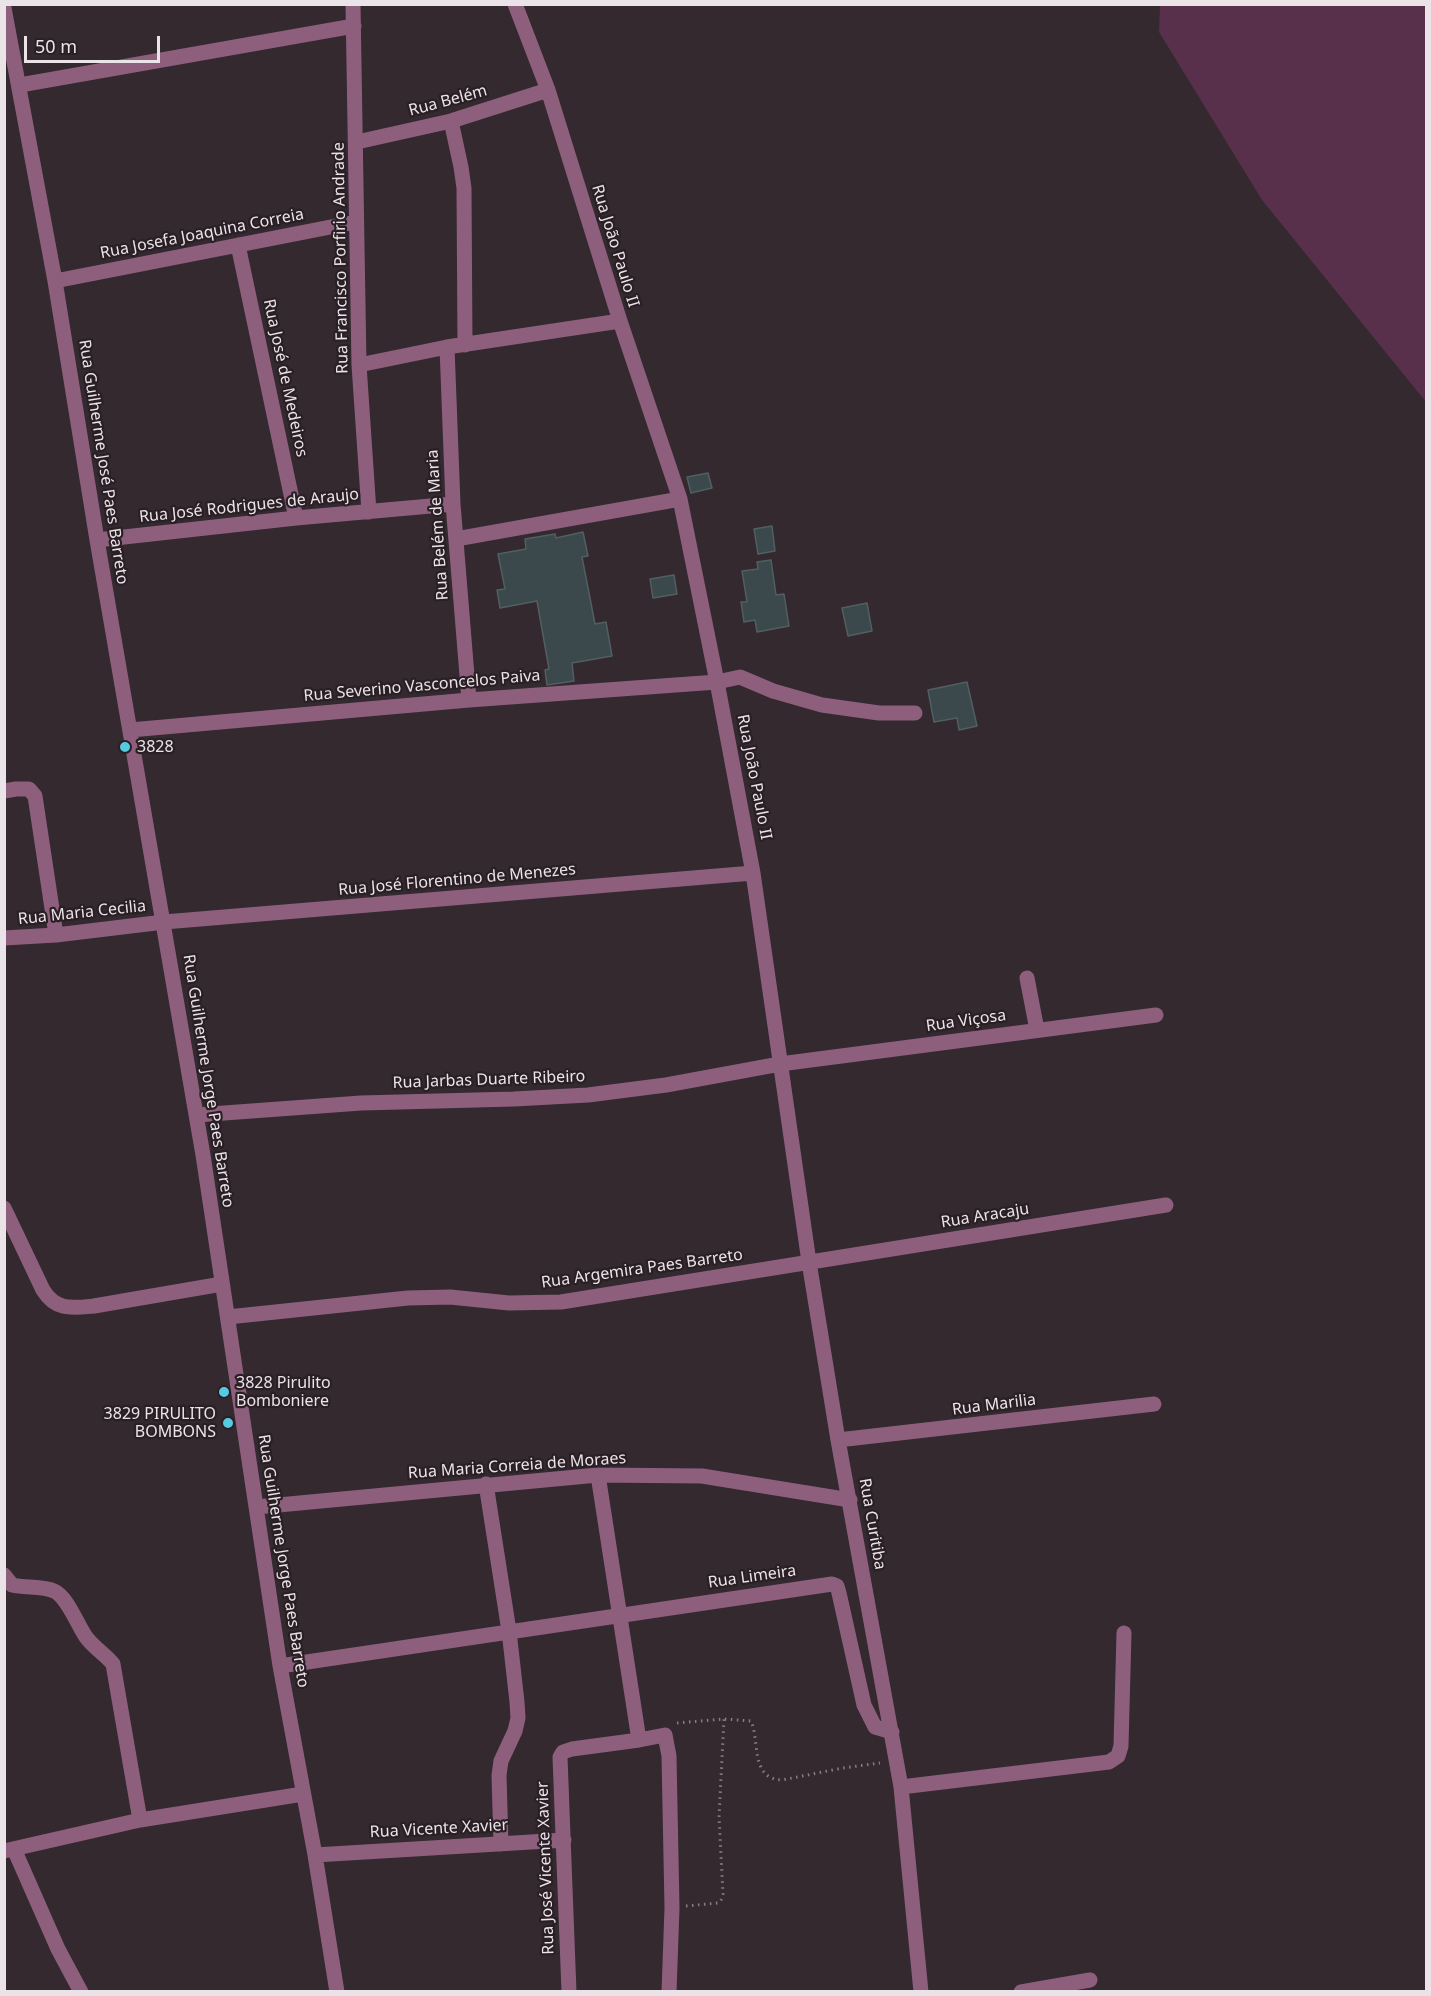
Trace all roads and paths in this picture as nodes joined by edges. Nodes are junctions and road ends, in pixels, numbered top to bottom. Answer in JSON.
{"nodes":[{"id":1,"x":353,"y":4,"type":"edge"},
{"id":2,"x":515,"y":4,"type":"edge"},
{"id":3,"x":4,"y":8,"type":"edge"},
{"id":4,"x":354,"y":26,"type":"junction"},
{"id":5,"x":20,"y":85,"type":"junction"},
{"id":6,"x":548,"y":90,"type":"junction"},
{"id":7,"x":451,"y":121,"type":"junction"},
{"id":8,"x":357,"y":142,"type":"junction"},
{"id":9,"x":356,"y":222,"type":"junction"},
{"id":10,"x":238,"y":245,"type":"junction"},
{"id":11,"x":55,"y":281,"type":"junction"},
{"id":12,"x":620,"y":321,"type":"junction"},
{"id":13,"x":465,"y":345,"type":"junction"},
{"id":14,"x":447,"y":347,"type":"junction"},
{"id":15,"x":359,"y":365,"type":"junction"},
{"id":16,"x":680,"y":499,"type":"junction"},
{"id":17,"x":453,"y":504,"type":"junction"},
{"id":18,"x":369,"y":512,"type":"junction"},
{"id":19,"x":296,"y":518,"type":"junction"},
{"id":20,"x":456,"y":539,"type":"junction"},
{"id":21,"x":97,"y":540,"type":"junction"},
{"id":22,"x":717,"y":682,"type":"junction"},
{"id":23,"x":469,"y":700,"type":"junction"},
{"id":24,"x":915,"y":713,"type":"dead end"},
{"id":25,"x":130,"y":730,"type":"junction"},
{"id":26,"x":4,"y":791,"type":"edge"},
{"id":27,"x":753,"y":873,"type":"junction"},
{"id":28,"x":164,"y":922,"type":"junction"},
{"id":29,"x":56,"y":935,"type":"junction"},
{"id":30,"x":4,"y":938,"type":"edge"},
{"id":31,"x":1027,"y":978,"type":"dead end"},
{"id":32,"x":1156,"y":1015,"type":"dead end"},
{"id":33,"x":1037,"y":1030,"type":"junction"},
{"id":34,"x":780,"y":1064,"type":"junction"},
{"id":35,"x":196,"y":1115,"type":"junction"},
{"id":36,"x":1166,"y":1205,"type":"dead end"},
{"id":37,"x":4,"y":1208,"type":"edge"},
{"id":38,"x":809,"y":1262,"type":"junction"},
{"id":39,"x":222,"y":1284,"type":"junction"},
{"id":40,"x":228,"y":1317,"type":"junction"},
{"id":41,"x":1154,"y":1404,"type":"dead end"},
{"id":42,"x":838,"y":1440,"type":"junction"},
{"id":43,"x":598,"y":1474,"type":"junction"},
{"id":44,"x":486,"y":1484,"type":"junction"},
{"id":45,"x":850,"y":1500,"type":"junction"},
{"id":46,"x":257,"y":1507,"type":"junction"},
{"id":47,"x":4,"y":1575,"type":"edge"},
{"id":48,"x":621,"y":1614,"type":"junction"},
{"id":49,"x":509,"y":1631,"type":"junction"},
{"id":50,"x":1124,"y":1633,"type":"dead end"},
{"id":51,"x":280,"y":1666,"type":"junction"},
{"id":52,"x":724,"y":1719,"type":"junction"},
{"id":53,"x":892,"y":1732,"type":"junction"},
{"id":54,"x":665,"y":1735,"type":"junction"},
{"id":55,"x":639,"y":1740,"type":"junction"},
{"id":56,"x":896,"y":1761,"type":"junction"},
{"id":57,"x":901,"y":1787,"type":"junction"},
{"id":58,"x":303,"y":1794,"type":"junction"},
{"id":59,"x":140,"y":1820,"type":"junction"},
{"id":60,"x":564,"y":1839,"type":"junction"},
{"id":61,"x":501,"y":1844,"type":"junction"},
{"id":62,"x":9,"y":1850,"type":"edge"},
{"id":63,"x":315,"y":1855,"type":"junction"},
{"id":64,"x":672,"y":1908,"type":"junction"},
{"id":65,"x":1090,"y":1980,"type":"dead end"},
{"id":66,"x":81,"y":1992,"type":"edge"},
{"id":67,"x":337,"y":1992,"type":"edge"},
{"id":68,"x":569,"y":1992,"type":"edge"},
{"id":69,"x":669,"y":1992,"type":"edge"},
{"id":70,"x":921,"y":1992,"type":"edge"},
{"id":71,"x":1021,"y":1992,"type":"edge"}],
"edges":[{"from":1,"to":4,"type":"street","name":"Rua Francisco Porfirio Andrade"},
{"from":2,"to":6,"type":"street","name":"Rua João Paulo II"},
{"from":3,"to":5,"type":"street","name":"Rua Guilherme José Paes Barreto"},
{"from":4,"to":5,"type":"street"},
{"from":4,"to":8,"type":"street","name":"Rua Francisco Porfirio Andrade"},
{"from":5,"to":11,"type":"street","name":"Rua Guilherme José Paes Barreto"},
{"from":6,"to":7,"type":"street","name":"Rua Belém"},
{"from":6,"to":12,"type":"street","name":"Rua João Paulo II"},
{"from":7,"to":8,"type":"street","name":"Rua Belém"},
{"from":7,"to":13,"type":"street"},
{"from":8,"to":9,"type":"street","name":"Rua Francisco Porfirio Andrade"},
{"from":9,"to":10,"type":"street","name":"Rua Josefa Joaquina Correia"},
{"from":9,"to":15,"type":"street","name":"Rua Francisco Porfirio Andrade"},
{"from":10,"to":11,"type":"street","name":"Rua Josefa Joaquina Correia"},
{"from":10,"to":19,"type":"street","name":"Rua José de Medeiros"},
{"from":11,"to":21,"type":"street","name":"Rua Guilherme José Paes Barreto"},
{"from":12,"to":13,"type":"street"},
{"from":12,"to":16,"type":"street","name":"Rua João Paulo II"},
{"from":13,"to":14,"type":"street"},
{"from":14,"to":15,"type":"street"},
{"from":14,"to":17,"type":"street","name":"Rua Belém de Maria"},
{"from":15,"to":18,"type":"street","name":"Rua Francisco Porfirio Andrade"},
{"from":16,"to":20,"type":"street"},
{"from":16,"to":22,"type":"street","name":"Rua João Paulo II"},
{"from":17,"to":18,"type":"street","name":"Rua José Rodrigues de Araujo"},
{"from":17,"to":20,"type":"street","name":"Rua Belém de Maria"},
{"from":18,"to":19,"type":"street","name":"Rua José Rodrigues de Araujo"},
{"from":19,"to":21,"type":"street","name":"Rua José Rodrigues de Araujo"},
{"from":20,"to":23,"type":"street","name":"Rua Belém de Maria"},
{"from":21,"to":25,"type":"street","name":"Rua Guilherme José Paes Barreto"},
{"from":22,"to":23,"type":"street","name":"Rua Severino Vasconcelos Paiva"},
{"from":22,"to":24,"type":"street","name":"Rua Severino Vasconcelos Paiva"},
{"from":22,"to":27,"type":"street","name":"Rua João Paulo II"},
{"from":23,"to":25,"type":"street","name":"Rua Severino Vasconcelos Paiva"},
{"from":25,"to":28,"type":"street","name":"Rua Guilherme José Paes Barreto"},
{"from":26,"to":29,"type":"street"},
{"from":27,"to":28,"type":"street","name":"Rua José Florentino de Menezes"},
{"from":27,"to":34,"type":"street","name":"Rua João Paulo II"},
{"from":28,"to":29,"type":"street","name":"Rua Maria Cecilia"},
{"from":28,"to":35,"type":"street","name":"Rua Guilherme Jorge Paes Barreto"},
{"from":29,"to":30,"type":"street","name":"Rua Maria Cecilia"},
{"from":31,"to":33,"type":"street"},
{"from":32,"to":33,"type":"street","name":"Rua Viçosa"},
{"from":33,"to":34,"type":"street","name":"Rua Viçosa"},
{"from":34,"to":35,"type":"street","name":"Rua Jarbas Duarte Ribeiro"},
{"from":34,"to":38,"type":"street","name":"Rua Curitiba"},
{"from":35,"to":39,"type":"street","name":"Rua Guilherme Jorge Paes Barreto"},
{"from":36,"to":38,"type":"street","name":"Rua Aracaju"},
{"from":37,"to":39,"type":"street"},
{"from":38,"to":40,"type":"street","name":"Rua Argemira Paes Barreto"},
{"from":38,"to":42,"type":"street","name":"Rua Curitiba"},
{"from":39,"to":40,"type":"street","name":"Rua Guilherme Jorge Paes Barreto"},
{"from":40,"to":46,"type":"street","name":"Rua Guilherme Jorge Paes Barreto"},
{"from":41,"to":42,"type":"street","name":"Rua Marilia"},
{"from":42,"to":45,"type":"street","name":"Rua Curitiba"},
{"from":43,"to":44,"type":"street","name":"Rua Maria Correia de Moraes"},
{"from":43,"to":45,"type":"street","name":"Rua Maria Correia de Moraes"},
{"from":43,"to":48,"type":"street"},
{"from":44,"to":46,"type":"street","name":"Rua Maria Correia de Moraes"},
{"from":44,"to":49,"type":"street"},
{"from":45,"to":53,"type":"street","name":"Rua Curitiba"},
{"from":46,"to":51,"type":"street","name":"Rua Guilherme Jorge Paes Barreto"},
{"from":47,"to":59,"type":"street"},
{"from":48,"to":49,"type":"street","name":"Rua Limeira"},
{"from":48,"to":53,"type":"street","name":"Rua Limeira"},
{"from":48,"to":55,"type":"street"},
{"from":49,"to":51,"type":"street","name":"Rua Limeira"},
{"from":49,"to":61,"type":"street"},
{"from":50,"to":57,"type":"street"},
{"from":51,"to":58,"type":"street","name":"Rua Guilherme Jorge Paes Barreto"},
{"from":52,"to":54,"type":"path"},
{"from":52,"to":56,"type":"path"},
{"from":52,"to":64,"type":"path"},
{"from":53,"to":56,"type":"street","name":"Rua Curitiba"},
{"from":54,"to":55,"type":"street"},
{"from":54,"to":64,"type":"street"},
{"from":55,"to":60,"type":"street","name":"Rua José Vicente Xavier"},
{"from":56,"to":57,"type":"street","name":"Rua Curitiba"},
{"from":57,"to":70,"type":"street","name":"Rua Curitiba"},
{"from":58,"to":59,"type":"street"},
{"from":58,"to":63,"type":"street","name":"Rua Guilherme Jorge Paes Barreto"},
{"from":59,"to":62,"type":"street"},
{"from":60,"to":61,"type":"street","name":"Rua Vicente Xavier"},
{"from":60,"to":68,"type":"street","name":"Rua José Vicente Xavier"},
{"from":61,"to":63,"type":"street","name":"Rua Vicente Xavier"},
{"from":62,"to":66,"type":"street"},
{"from":63,"to":67,"type":"street","name":"Rua Guilherme Jorge Paes Barreto"},
{"from":64,"to":69,"type":"street"},
{"from":65,"to":71,"type":"street"}]}
